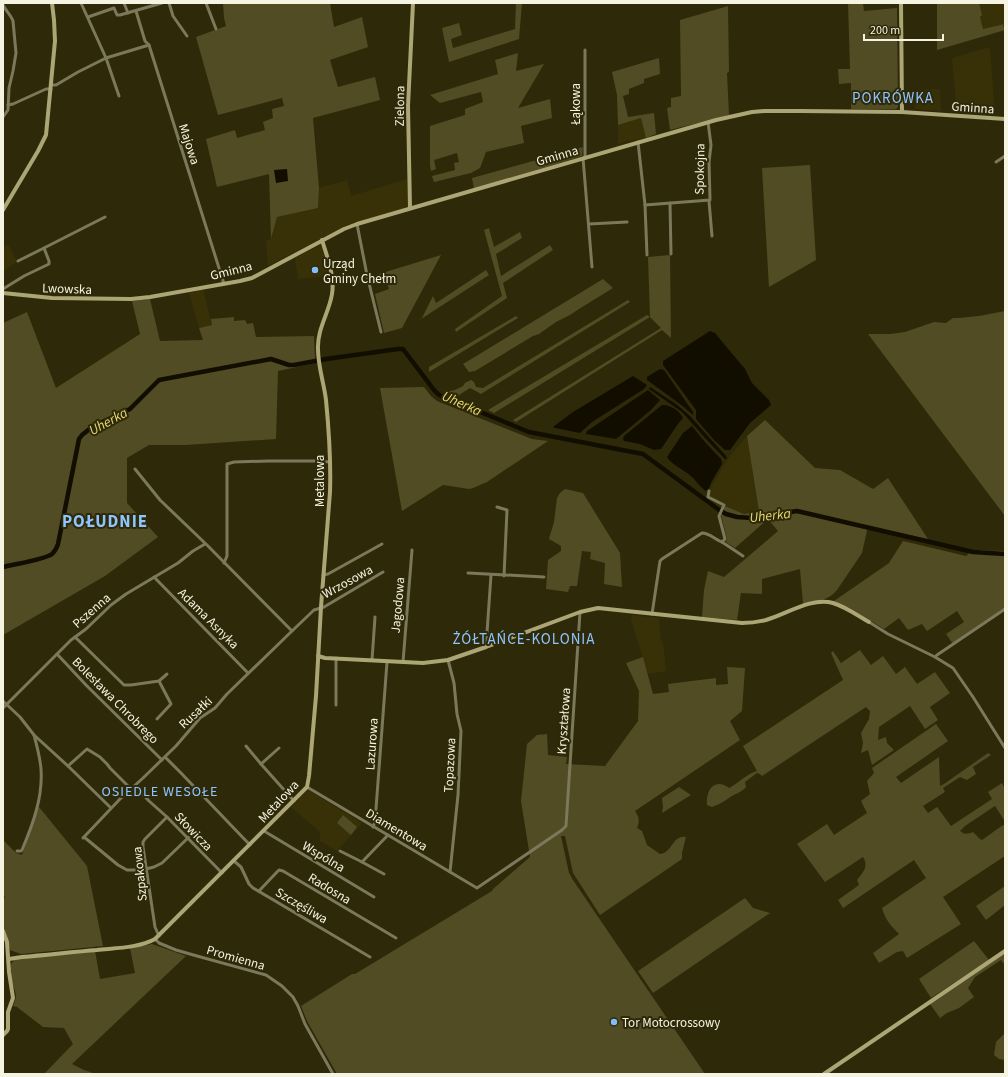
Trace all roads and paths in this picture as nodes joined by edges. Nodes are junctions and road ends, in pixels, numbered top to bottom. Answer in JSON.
{"nodes":[{"id":1,"x":52,"y":3,"type":"edge"},
{"id":2,"x":81,"y":3,"type":"edge"},
{"id":3,"x":124,"y":3,"type":"edge"},
{"id":4,"x":162,"y":3,"type":"edge"},
{"id":5,"x":169,"y":3,"type":"edge"},
{"id":6,"x":206,"y":3,"type":"edge"},
{"id":7,"x":413,"y":3,"type":"edge"},
{"id":8,"x":901,"y":3,"type":"edge"},
{"id":9,"x":3,"y":5,"type":"edge"},
{"id":10,"x":136,"y":11,"type":"junction"},
{"id":11,"x":128,"y":13,"type":"junction"},
{"id":12,"x":88,"y":17,"type":"junction"},
{"id":13,"x":216,"y":29,"type":"dead end"},
{"id":14,"x":187,"y":36,"type":"dead end"},
{"id":15,"x":149,"y":46,"type":"junction"},
{"id":16,"x":584,"y":50,"type":"dead end"},
{"id":17,"x":106,"y":58,"type":"junction"},
{"id":18,"x":51,"y":87,"type":"junction"},
{"id":19,"x":119,"y":96,"type":"dead end"},
{"id":20,"x":8,"y":105,"type":"junction"},
{"id":21,"x":902,"y":112,"type":"junction"},
{"id":22,"x":3,"y":117,"type":"edge"},
{"id":23,"x":1005,"y":119,"type":"edge"},
{"id":24,"x":708,"y":122,"type":"junction"},
{"id":25,"x":638,"y":142,"type":"junction"},
{"id":26,"x":1005,"y":156,"type":"edge"},
{"id":27,"x":584,"y":158,"type":"junction"},
{"id":28,"x":996,"y":162,"type":"dead end"},
{"id":29,"x":709,"y":200,"type":"junction"},
{"id":30,"x":670,"y":203,"type":"junction"},
{"id":31,"x":645,"y":205,"type":"junction"},
{"id":32,"x":410,"y":208,"type":"junction"},
{"id":33,"x":3,"y":210,"type":"edge"},
{"id":34,"x":105,"y":217,"type":"dead end"},
{"id":35,"x":627,"y":222,"type":"dead end"},
{"id":36,"x":357,"y":224,"type":"junction"},
{"id":37,"x":589,"y":224,"type":"junction"},
{"id":38,"x":712,"y":236,"type":"dead end"},
{"id":39,"x":322,"y":240,"type":"junction"},
{"id":40,"x":44,"y":248,"type":"junction"},
{"id":41,"x":671,"y":254,"type":"dead end"},
{"id":42,"x":648,"y":256,"type":"dead end"},
{"id":43,"x":18,"y":261,"type":"dead end"},
{"id":44,"x":592,"y":267,"type":"dead end"},
{"id":45,"x":224,"y":284,"type":"junction"},
{"id":46,"x":3,"y":289,"type":"edge"},
{"id":47,"x":3,"y":292,"type":"edge"},
{"id":48,"x":131,"y":299,"type":"joint"},
{"id":49,"x":381,"y":332,"type":"dead end"},
{"id":50,"x":330,"y":462,"type":"junction"},
{"id":51,"x":135,"y":469,"type":"dead end"},
{"id":52,"x":709,"y":491,"type":"dead end"},
{"id":53,"x":497,"y":507,"type":"dead end"},
{"id":54,"x":722,"y":542,"type":"junction"},
{"id":55,"x":205,"y":544,"type":"junction"},
{"id":56,"x":382,"y":544,"type":"dead end"},
{"id":57,"x":412,"y":550,"type":"dead end"},
{"id":58,"x":743,"y":556,"type":"dead end"},
{"id":59,"x":224,"y":562,"type":"junction"},
{"id":60,"x":383,"y":572,"type":"dead end"},
{"id":61,"x":468,"y":573,"type":"dead end"},
{"id":62,"x":491,"y":575,"type":"junction"},
{"id":63,"x":323,"y":576,"type":"junction"},
{"id":64,"x":504,"y":576,"type":"junction"},
{"id":65,"x":154,"y":577,"type":"junction"},
{"id":66,"x":544,"y":578,"type":"dead end"},
{"id":67,"x":320,"y":607,"type":"junction"},
{"id":68,"x":1005,"y":609,"type":"edge"},
{"id":69,"x":580,"y":612,"type":"junction"},
{"id":70,"x":652,"y":614,"type":"junction"},
{"id":71,"x":375,"y":617,"type":"dead end"},
{"id":72,"x":868,"y":622,"type":"joint"},
{"id":73,"x":292,"y":631,"type":"junction"},
{"id":74,"x":75,"y":637,"type":"junction"},
{"id":75,"x":486,"y":647,"type":"junction"},
{"id":76,"x":57,"y":654,"type":"junction"},
{"id":77,"x":324,"y":657,"type":"junction"},
{"id":78,"x":935,"y":657,"type":"junction"},
{"id":79,"x":336,"y":658,"type":"junction"},
{"id":80,"x":372,"y":660,"type":"junction"},
{"id":81,"x":448,"y":660,"type":"junction"},
{"id":82,"x":387,"y":662,"type":"junction"},
{"id":83,"x":403,"y":662,"type":"junction"},
{"id":84,"x":318,"y":664,"type":"junction"},
{"id":85,"x":248,"y":673,"type":"junction"},
{"id":86,"x":167,"y":674,"type":"dead end"},
{"id":87,"x":158,"y":681,"type":"junction"},
{"id":88,"x":3,"y":701,"type":"edge"},
{"id":89,"x":336,"y":704,"type":"dead end"},
{"id":90,"x":7,"y":705,"type":"junction"},
{"id":91,"x":3,"y":708,"type":"edge"},
{"id":92,"x":157,"y":719,"type":"dead end"},
{"id":93,"x":34,"y":735,"type":"junction"},
{"id":94,"x":246,"y":746,"type":"dead end"},
{"id":95,"x":279,"y":748,"type":"dead end"},
{"id":96,"x":1005,"y":748,"type":"edge"},
{"id":97,"x":163,"y":759,"type":"junction"},
{"id":98,"x":261,"y":764,"type":"junction"},
{"id":99,"x":68,"y":766,"type":"junction"},
{"id":100,"x":135,"y":786,"type":"junction"},
{"id":101,"x":307,"y":787,"type":"junction"},
{"id":102,"x":131,"y":789,"type":"junction"},
{"id":103,"x":294,"y":801,"type":"junction"},
{"id":104,"x":111,"y":808,"type":"junction"},
{"id":105,"x":167,"y":817,"type":"junction"},
{"id":106,"x":373,"y":827,"type":"junction"},
{"id":107,"x":264,"y":832,"type":"junction"},
{"id":108,"x":388,"y":835,"type":"junction"},
{"id":109,"x":188,"y":838,"type":"junction"},
{"id":110,"x":250,"y":845,"type":"junction"},
{"id":111,"x":17,"y":851,"type":"dead end"},
{"id":112,"x":340,"y":851,"type":"dead end"},
{"id":113,"x":234,"y":861,"type":"junction"},
{"id":114,"x":362,"y":862,"type":"junction"},
{"id":115,"x":146,"y":868,"type":"junction"},
{"id":116,"x":450,"y":872,"type":"junction"},
{"id":117,"x":222,"y":873,"type":"junction"},
{"id":118,"x":384,"y":874,"type":"dead end"},
{"id":119,"x":477,"y":888,"type":"joint"},
{"id":120,"x":259,"y":891,"type":"junction"},
{"id":121,"x":374,"y":897,"type":"dead end"},
{"id":122,"x":3,"y":931,"type":"edge"},
{"id":123,"x":157,"y":938,"type":"junction"},
{"id":124,"x":396,"y":938,"type":"dead end"},
{"id":125,"x":1005,"y":951,"type":"edge"},
{"id":126,"x":370,"y":957,"type":"dead end"},
{"id":127,"x":9,"y":959,"type":"junction"},
{"id":128,"x":3,"y":960,"type":"edge"},
{"id":129,"x":3,"y":1035,"type":"edge"},
{"id":130,"x":334,"y":1074,"type":"edge"},
{"id":131,"x":824,"y":1074,"type":"edge"}],
"edges":[{"from":1,"to":18,"type":"street"},
{"from":2,"to":12,"type":"street"},
{"from":3,"to":11,"type":"street"},
{"from":4,"to":10,"type":"street"},
{"from":5,"to":14,"type":"street"},
{"from":6,"to":13,"type":"street"},
{"from":7,"to":32,"type":"street","name":"Zielona"},
{"from":8,"to":21,"type":"street"},
{"from":9,"to":20,"type":"street"},
{"from":10,"to":11,"type":"street"},
{"from":10,"to":15,"type":"street","name":"Majowa"},
{"from":11,"to":12,"type":"street"},
{"from":12,"to":17,"type":"street"},
{"from":15,"to":17,"type":"street"},
{"from":15,"to":45,"type":"street","name":"Majowa"},
{"from":16,"to":27,"type":"street","name":"Łąkowa"},
{"from":17,"to":18,"type":"street"},
{"from":17,"to":19,"type":"street"},
{"from":18,"to":20,"type":"street"},
{"from":18,"to":33,"type":"street"},
{"from":20,"to":22,"type":"street"},
{"from":21,"to":23,"type":"street","name":"Gminna"},
{"from":21,"to":24,"type":"street","name":"Gminna"},
{"from":24,"to":25,"type":"street","name":"Gminna"},
{"from":24,"to":29,"type":"street","name":"Spokojna"},
{"from":25,"to":27,"type":"street","name":"Gminna"},
{"from":25,"to":31,"type":"street"},
{"from":26,"to":28,"type":"street"},
{"from":27,"to":32,"type":"street","name":"Gminna"},
{"from":27,"to":37,"type":"street","name":"Łąkowa"},
{"from":29,"to":30,"type":"street","name":"Spokojna"},
{"from":29,"to":38,"type":"street"},
{"from":30,"to":31,"type":"street","name":"Spokojna"},
{"from":30,"to":41,"type":"street"},
{"from":31,"to":42,"type":"street"},
{"from":32,"to":36,"type":"street","name":"Gminna"},
{"from":34,"to":40,"type":"street"},
{"from":35,"to":37,"type":"street"},
{"from":36,"to":39,"type":"street","name":"Gminna"},
{"from":36,"to":49,"type":"street"},
{"from":37,"to":44,"type":"street","name":"Łąkowa"},
{"from":39,"to":45,"type":"street","name":"Gminna"},
{"from":39,"to":50,"type":"street","name":"Metalowa"},
{"from":40,"to":43,"type":"street"},
{"from":40,"to":46,"type":"street"},
{"from":45,"to":48,"type":"street","name":"Gminna"},
{"from":47,"to":48,"type":"street","name":"Lwowska"},
{"from":50,"to":59,"type":"street"},
{"from":50,"to":63,"type":"street","name":"Metalowa"},
{"from":51,"to":55,"type":"street"},
{"from":52,"to":54,"type":"street"},
{"from":53,"to":64,"type":"street"},
{"from":54,"to":58,"type":"street"},
{"from":54,"to":70,"type":"street"},
{"from":55,"to":59,"type":"street"},
{"from":55,"to":65,"type":"street","name":"Pszenna"},
{"from":56,"to":63,"type":"street"},
{"from":57,"to":83,"type":"street","name":"Jagodowa"},
{"from":59,"to":73,"type":"street"},
{"from":60,"to":67,"type":"street","name":"Wrzosowa"},
{"from":61,"to":62,"type":"street"},
{"from":62,"to":64,"type":"street"},
{"from":62,"to":75,"type":"street"},
{"from":63,"to":67,"type":"street","name":"Metalowa"},
{"from":64,"to":66,"type":"street"},
{"from":65,"to":74,"type":"street","name":"Pszenna"},
{"from":65,"to":85,"type":"street","name":"Adama Asnyka"},
{"from":67,"to":73,"type":"street"},
{"from":67,"to":77,"type":"street","name":"Metalowa"},
{"from":68,"to":78,"type":"street"},
{"from":69,"to":70,"type":"street"},
{"from":69,"to":75,"type":"street"},
{"from":69,"to":119,"type":"street","name":"Kryształowa"},
{"from":70,"to":72,"type":"street"},
{"from":71,"to":80,"type":"street"},
{"from":72,"to":78,"type":"street"},
{"from":73,"to":85,"type":"street","name":"Rusałki"},
{"from":74,"to":76,"type":"street","name":"Pszenna"},
{"from":74,"to":87,"type":"street"},
{"from":75,"to":81,"type":"street"},
{"from":76,"to":90,"type":"street","name":"Pszenna"},
{"from":76,"to":97,"type":"street","name":"Bolesława Chrobrego"},
{"from":77,"to":79,"type":"street"},
{"from":77,"to":84,"type":"street","name":"Metalowa"},
{"from":77,"to":84,"type":"street"},
{"from":78,"to":96,"type":"street"},
{"from":79,"to":80,"type":"street"},
{"from":79,"to":89,"type":"street"},
{"from":80,"to":82,"type":"street"},
{"from":81,"to":83,"type":"street"},
{"from":81,"to":116,"type":"street","name":"Topazowa"},
{"from":82,"to":83,"type":"street"},
{"from":82,"to":106,"type":"street","name":"Lazurowa"},
{"from":84,"to":101,"type":"street","name":"Metalowa"},
{"from":85,"to":97,"type":"street","name":"Rusałki"},
{"from":86,"to":87,"type":"street"},
{"from":87,"to":92,"type":"street"},
{"from":88,"to":90,"type":"street"},
{"from":90,"to":91,"type":"street","name":"Pszenna"},
{"from":90,"to":93,"type":"street"},
{"from":93,"to":99,"type":"street"},
{"from":93,"to":111,"type":"street"},
{"from":94,"to":98,"type":"street"},
{"from":95,"to":98,"type":"street"},
{"from":97,"to":100,"type":"street","name":"Rusałki"},
{"from":97,"to":110,"type":"street","name":"Bolesława Chrobrego"},
{"from":98,"to":103,"type":"street"},
{"from":99,"to":102,"type":"street"},
{"from":99,"to":104,"type":"street"},
{"from":100,"to":102,"type":"street","name":"Rusałki"},
{"from":100,"to":105,"type":"street","name":"Słowicza"},
{"from":101,"to":103,"type":"street","name":"Metalowa"},
{"from":101,"to":106,"type":"street","name":"Diamentowa"},
{"from":102,"to":104,"type":"street","name":"Rusałki"},
{"from":103,"to":107,"type":"street","name":"Metalowa"},
{"from":104,"to":115,"type":"street","name":"Rusałki"},
{"from":105,"to":109,"type":"street","name":"Słowicza"},
{"from":105,"to":115,"type":"street","name":"Szpakowa"},
{"from":106,"to":108,"type":"street","name":"Diamentowa"},
{"from":107,"to":110,"type":"street","name":"Metalowa"},
{"from":107,"to":121,"type":"street","name":"Wspólna"},
{"from":108,"to":114,"type":"street"},
{"from":108,"to":116,"type":"street","name":"Diamentowa"},
{"from":109,"to":115,"type":"street"},
{"from":109,"to":117,"type":"street","name":"Słowicza"},
{"from":110,"to":113,"type":"street","name":"Metalowa"},
{"from":112,"to":114,"type":"street"},
{"from":113,"to":117,"type":"street","name":"Metalowa"},
{"from":113,"to":120,"type":"street","name":"Szczęśliwa"},
{"from":114,"to":118,"type":"street"},
{"from":115,"to":123,"type":"street","name":"Szpakowa"},
{"from":116,"to":119,"type":"street","name":"Diamentowa"},
{"from":117,"to":123,"type":"street","name":"Metalowa"},
{"from":120,"to":124,"type":"street","name":"Radosna"},
{"from":120,"to":126,"type":"street","name":"Szczęśliwa"},
{"from":122,"to":127,"type":"street"},
{"from":123,"to":127,"type":"street"},
{"from":123,"to":130,"type":"street","name":"Promienna"},
{"from":125,"to":131,"type":"street"},
{"from":127,"to":128,"type":"street"},
{"from":127,"to":129,"type":"street"}]}
